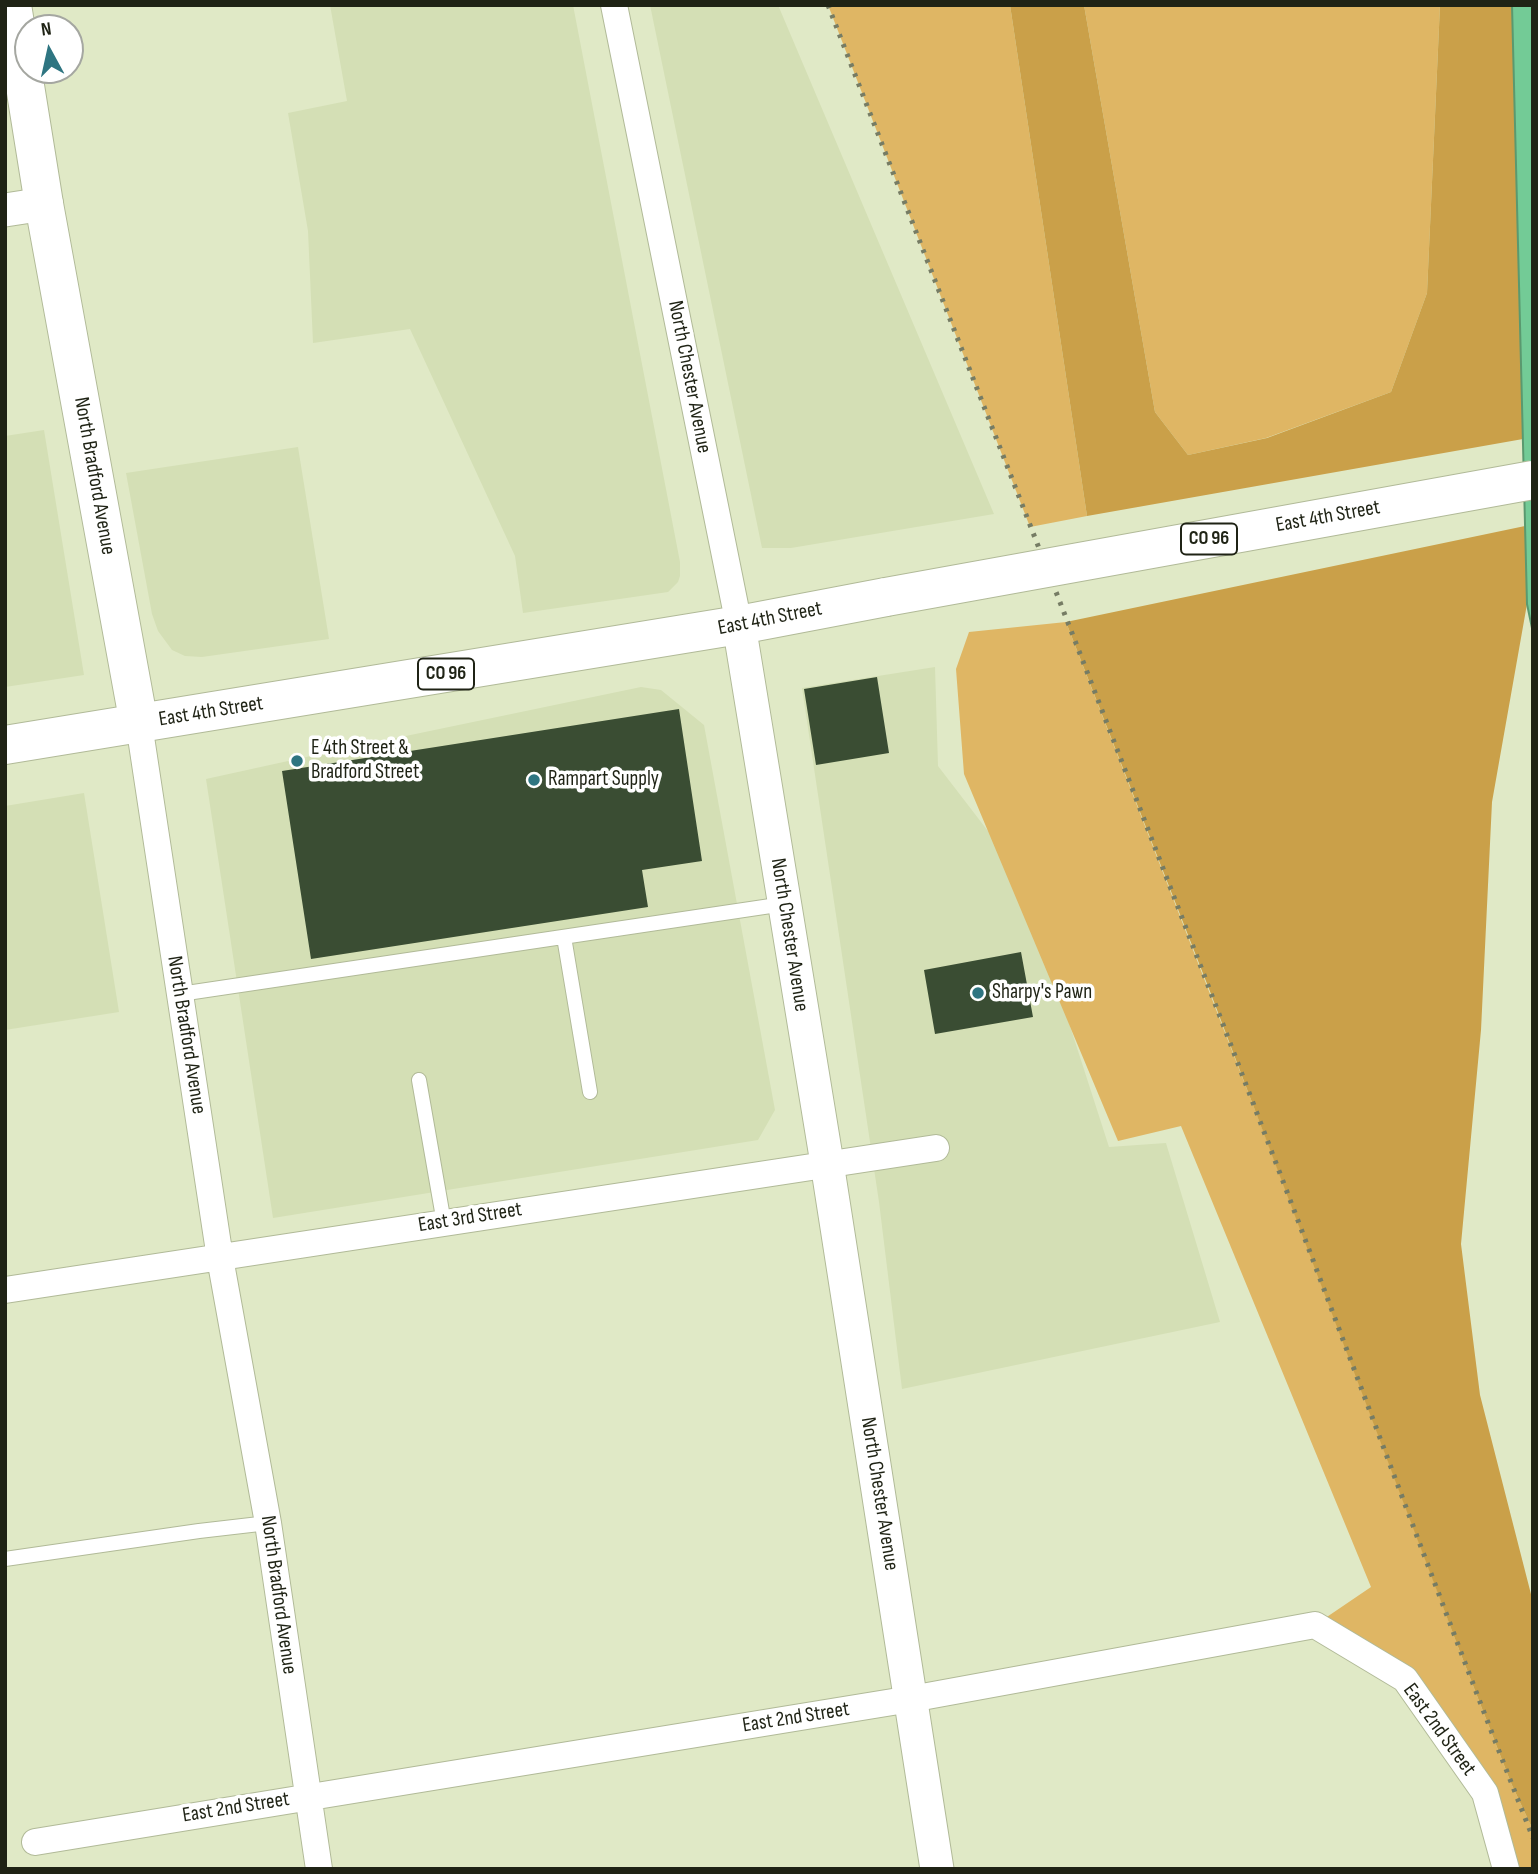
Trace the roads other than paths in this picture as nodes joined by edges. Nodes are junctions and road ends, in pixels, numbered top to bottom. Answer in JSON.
{"nodes":[{"id":1,"x":12,"y":5,"type":"edge"},
{"id":2,"x":614,"y":5,"type":"edge"},
{"id":3,"x":44,"y":204,"type":"junction"},
{"id":4,"x":5,"y":209,"type":"edge"},
{"id":5,"x":1533,"y":480,"type":"edge"},
{"id":6,"x":739,"y":625,"type":"junction"},
{"id":7,"x":139,"y":724,"type":"junction"},
{"id":8,"x":5,"y":745,"type":"edge"},
{"id":9,"x":784,"y":904,"type":"junction"},
{"id":10,"x":564,"y":937,"type":"junction"},
{"id":11,"x":180,"y":994,"type":"junction"},
{"id":12,"x":419,"y":1080,"type":"dead end"},
{"id":13,"x":590,"y":1092,"type":"dead end"},
{"id":14,"x":936,"y":1148,"type":"dead end"},
{"id":15,"x":827,"y":1163,"type":"junction"},
{"id":16,"x":444,"y":1223,"type":"junction"},
{"id":17,"x":220,"y":1258,"type":"junction"},
{"id":18,"x":5,"y":1290,"type":"edge"},
{"id":19,"x":268,"y":1523,"type":"junction"},
{"id":20,"x":5,"y":1559,"type":"edge"},
{"id":21,"x":911,"y":1699,"type":"junction"},
{"id":22,"x":308,"y":1796,"type":"junction"},
{"id":23,"x":35,"y":1842,"type":"dead end"},
{"id":24,"x":319,"y":1869,"type":"edge"},
{"id":25,"x":937,"y":1869,"type":"edge"},
{"id":26,"x":1506,"y":1869,"type":"edge"}],
"edges":[{"from":1,"to":3,"type":"main road","name":"North Bradford Avenue"},
{"from":2,"to":6,"type":"street","name":"North Chester Avenue"},
{"from":3,"to":4,"type":"street"},
{"from":3,"to":7,"type":"main road","name":"North Bradford Avenue"},
{"from":5,"to":6,"type":"main road","name":"East 4th Street","number":"CO 96","bridge":true},
{"from":6,"to":7,"type":"main road","name":"East 4th Street","number":"CO 96"},
{"from":6,"to":9,"type":"street","name":"North Chester Avenue"},
{"from":7,"to":8,"type":"main road","name":"East 4th Street","number":"CO 96"},
{"from":7,"to":11,"type":"street","name":"North Bradford Avenue"},
{"from":9,"to":10,"type":"lane"},
{"from":9,"to":15,"type":"street","name":"North Chester Avenue"},
{"from":10,"to":11,"type":"lane"},
{"from":10,"to":13,"type":"lane"},
{"from":11,"to":17,"type":"street","name":"North Bradford Avenue"},
{"from":12,"to":16,"type":"lane"},
{"from":14,"to":15,"type":"street","name":"East 3rd Street"},
{"from":15,"to":16,"type":"street","name":"East 3rd Street"},
{"from":15,"to":21,"type":"street","name":"North Chester Avenue"},
{"from":16,"to":17,"type":"street","name":"East 3rd Street"},
{"from":17,"to":18,"type":"street","name":"East 3rd Street"},
{"from":17,"to":19,"type":"street","name":"North Bradford Avenue"},
{"from":19,"to":20,"type":"lane"},
{"from":19,"to":22,"type":"street","name":"North Bradford Avenue"},
{"from":21,"to":22,"type":"street","name":"East 2nd Street"},
{"from":21,"to":25,"type":"street","name":"North Chester Avenue"},
{"from":21,"to":26,"type":"street","name":"East 2nd Street"},
{"from":22,"to":23,"type":"street","name":"East 2nd Street"},
{"from":22,"to":24,"type":"street","name":"North Bradford Avenue"}]}
